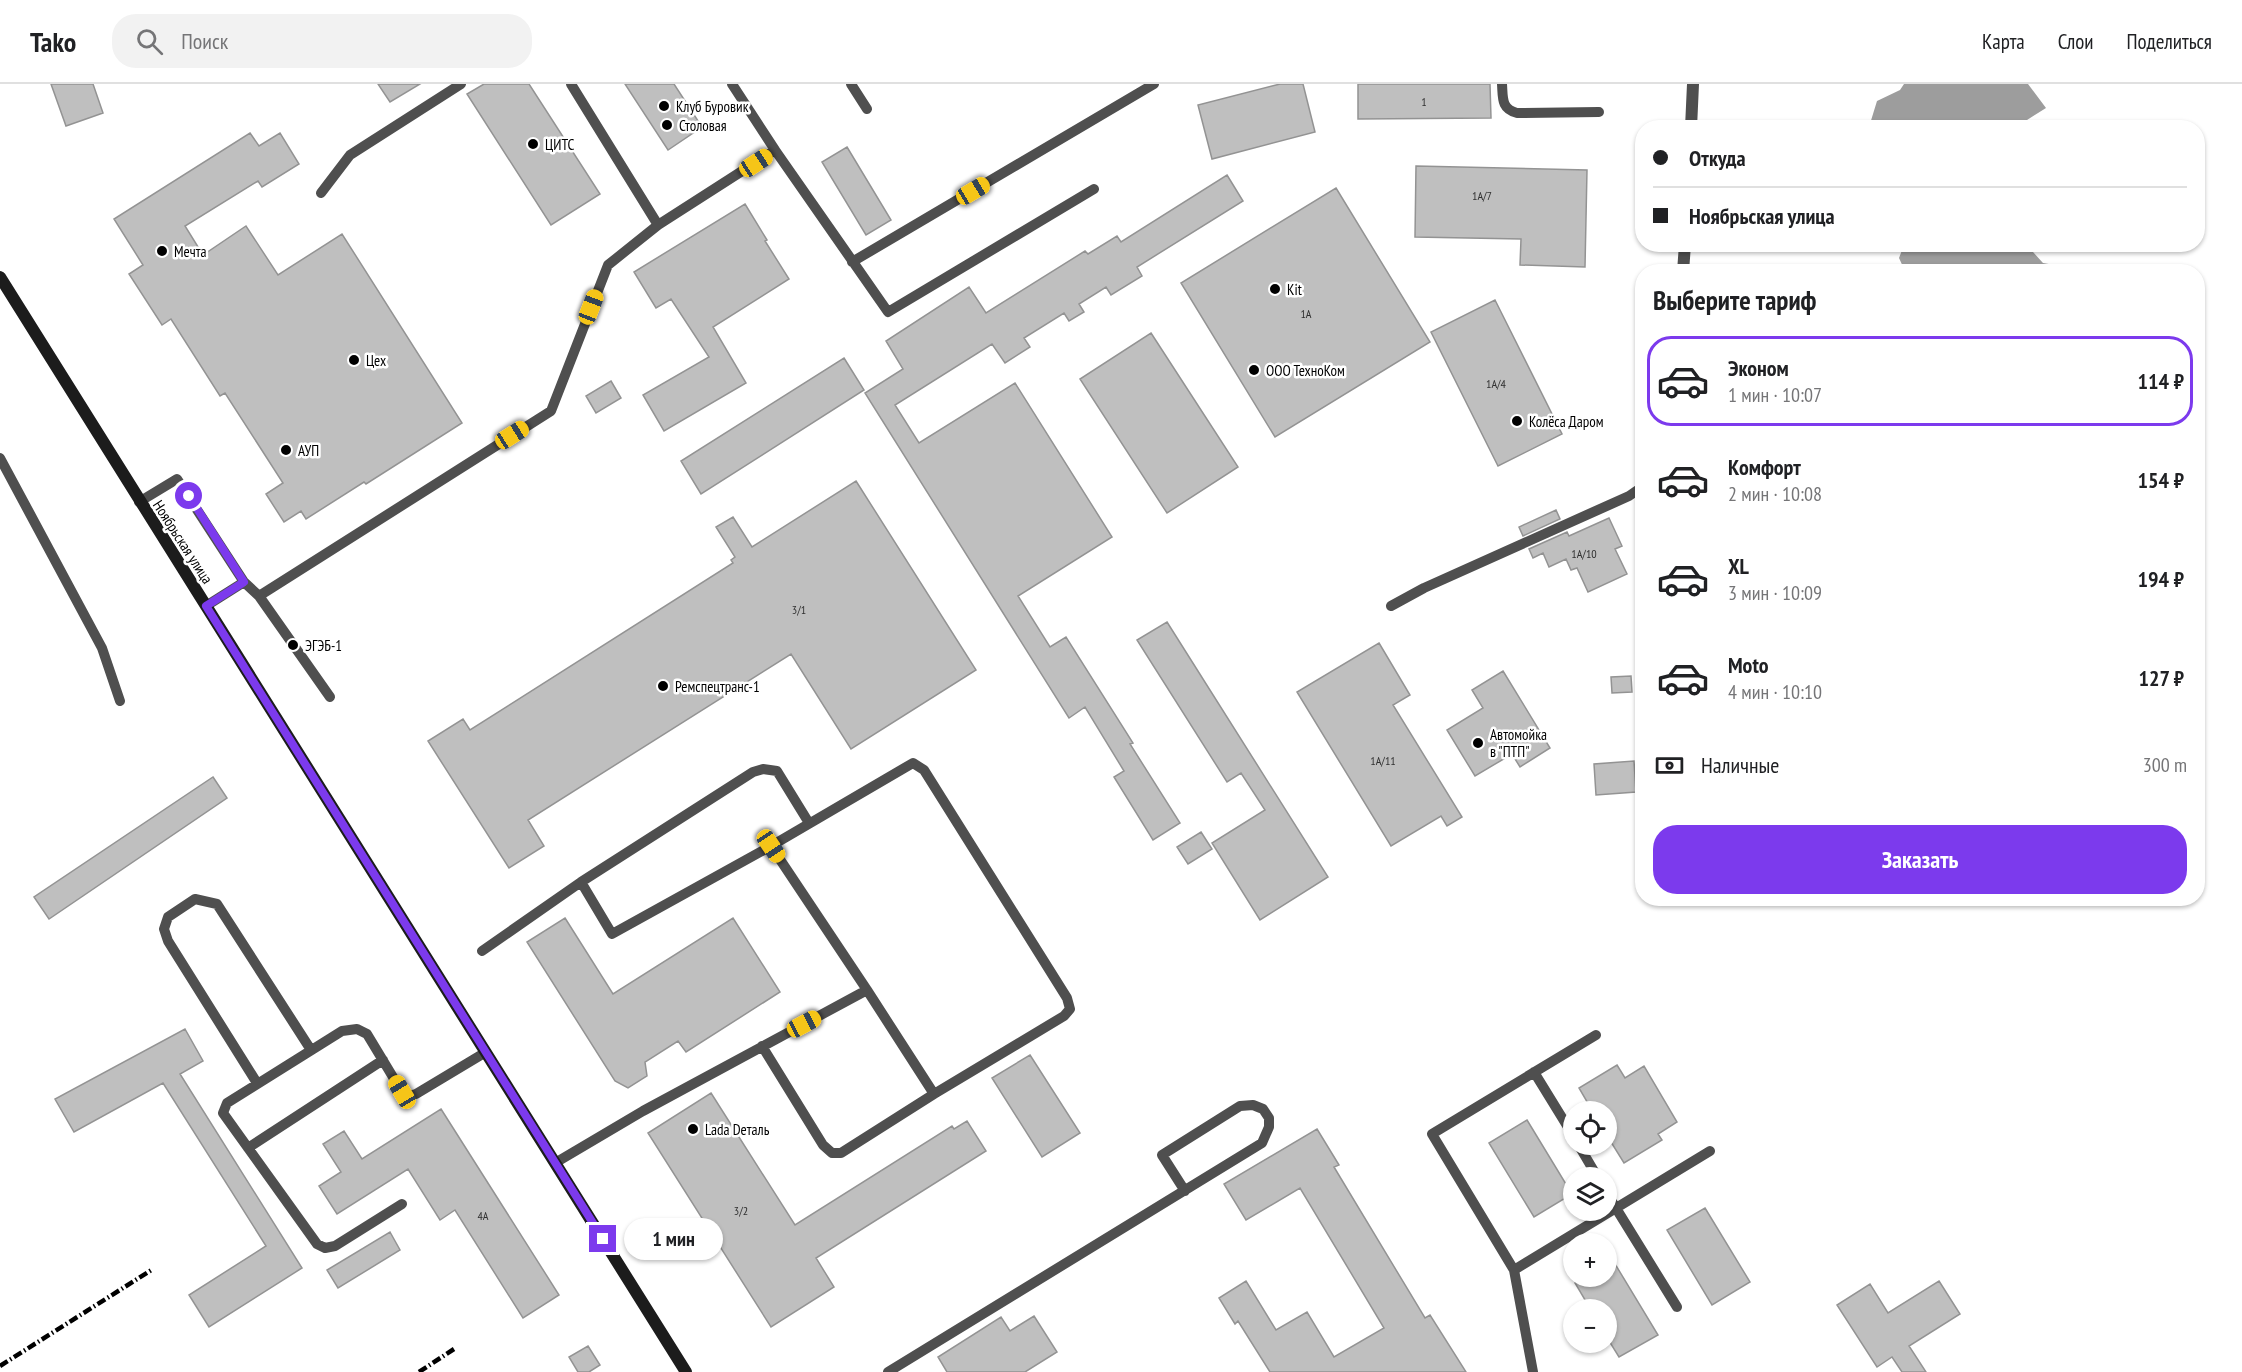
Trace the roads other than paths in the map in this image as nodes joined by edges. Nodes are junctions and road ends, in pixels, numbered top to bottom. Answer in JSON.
{"nodes":[{"id":1,"x":461,"y":84,"type":"edge"},
{"id":2,"x":571,"y":84,"type":"edge"},
{"id":3,"x":732,"y":84,"type":"edge"},
{"id":4,"x":851,"y":84,"type":"edge"},
{"id":5,"x":1154,"y":84,"type":"edge"},
{"id":6,"x":1503,"y":84,"type":"edge"},
{"id":7,"x":1693,"y":84,"type":"edge"},
{"id":8,"x":867,"y":109,"type":"dead end"},
{"id":9,"x":1599,"y":112,"type":"dead end"},
{"id":10,"x":1691,"y":120,"type":"edge"},
{"id":11,"x":775,"y":150,"type":"junction"},
{"id":12,"x":1094,"y":189,"type":"dead end"},
{"id":13,"x":321,"y":193,"type":"dead end"},
{"id":14,"x":658,"y":225,"type":"junction"},
{"id":15,"x":852,"y":262,"type":"junction"},
{"id":16,"x":0,"y":277,"type":"edge"},
{"id":17,"x":0,"y":458,"type":"edge"},
{"id":18,"x":1635,"y":492,"type":"edge"},
{"id":19,"x":140,"y":502,"type":"junction"},
{"id":20,"x":244,"y":582,"type":"junction"},
{"id":21,"x":259,"y":596,"type":"junction"},
{"id":22,"x":206,"y":606,"type":"junction"},
{"id":23,"x":1391,"y":606,"type":"dead end"},
{"id":24,"x":330,"y":697,"type":"dead end"},
{"id":25,"x":120,"y":701,"type":"dead end"},
{"id":26,"x":809,"y":823,"type":"junction"},
{"id":27,"x":771,"y":846,"type":"junction"},
{"id":28,"x":581,"y":882,"type":"junction"},
{"id":29,"x":482,"y":951,"type":"dead end"},
{"id":30,"x":867,"y":990,"type":"junction"},
{"id":31,"x":1596,"y":1035,"type":"dead end"},
{"id":32,"x":762,"y":1046,"type":"junction"},
{"id":33,"x":311,"y":1050,"type":"junction"},
{"id":34,"x":486,"y":1052,"type":"junction"},
{"id":35,"x":383,"y":1060,"type":"junction"},
{"id":36,"x":1534,"y":1072,"type":"junction"},
{"id":37,"x":257,"y":1083,"type":"junction"},
{"id":38,"x":934,"y":1094,"type":"junction"},
{"id":39,"x":1563,"y":1119,"type":"edge"},
{"id":40,"x":248,"y":1148,"type":"junction"},
{"id":41,"x":1710,"y":1151,"type":"dead end"},
{"id":42,"x":555,"y":1163,"type":"junction"},
{"id":43,"x":1185,"y":1191,"type":"junction"},
{"id":44,"x":402,"y":1204,"type":"dead end"},
{"id":45,"x":1617,"y":1207,"type":"edge"},
{"id":46,"x":1617,"y":1210,"type":"edge"},
{"id":47,"x":1595,"y":1221,"type":"edge"},
{"id":48,"x":1514,"y":1270,"type":"junction"},
{"id":49,"x":1677,"y":1308,"type":"dead end"},
{"id":50,"x":686,"y":1372,"type":"edge"},
{"id":51,"x":888,"y":1372,"type":"edge"},
{"id":52,"x":1533,"y":1372,"type":"edge"}],
"edges":[{"from":1,"to":13,"type":"lane"},
{"from":2,"to":14,"type":"lane"},
{"from":3,"to":11,"type":"lane"},
{"from":4,"to":8,"type":"lane"},
{"from":5,"to":15,"type":"lane"},
{"from":6,"to":9,"type":"lane"},
{"from":7,"to":10,"type":"street"},
{"from":11,"to":14,"type":"lane"},
{"from":11,"to":15,"type":"lane"},
{"from":12,"to":15,"type":"lane"},
{"from":14,"to":21,"type":"lane"},
{"from":16,"to":19,"type":"main road","name":"Ноябрьская улица"},
{"from":17,"to":25,"type":"lane"},
{"from":18,"to":23,"type":"lane"},
{"from":19,"to":20,"type":"lane"},
{"from":19,"to":22,"type":"main road","name":"Ноябрьская улица"},
{"from":20,"to":21,"type":"lane"},
{"from":20,"to":22,"type":"lane"},
{"from":21,"to":24,"type":"lane"},
{"from":22,"to":34,"type":"main road","name":"Ноябрьская улица"},
{"from":26,"to":27,"type":"lane"},
{"from":26,"to":28,"type":"lane"},
{"from":26,"to":38,"type":"lane"},
{"from":27,"to":28,"type":"lane"},
{"from":27,"to":30,"type":"lane"},
{"from":28,"to":29,"type":"lane"},
{"from":30,"to":32,"type":"lane"},
{"from":30,"to":38,"type":"lane"},
{"from":31,"to":36,"type":"lane"},
{"from":32,"to":38,"type":"lane"},
{"from":32,"to":42,"type":"lane"},
{"from":33,"to":35,"type":"lane"},
{"from":33,"to":37,"type":"lane"},
{"from":33,"to":37,"type":"lane"},
{"from":34,"to":35,"type":"lane"},
{"from":34,"to":42,"type":"main road","name":"Ноябрьская улица"},
{"from":35,"to":40,"type":"lane"},
{"from":36,"to":39,"type":"lane"},
{"from":36,"to":48,"type":"lane"},
{"from":37,"to":40,"type":"lane"},
{"from":40,"to":44,"type":"lane"},
{"from":41,"to":45,"type":"lane"},
{"from":42,"to":50,"type":"main road","name":"Ноябрьская улица"},
{"from":43,"to":43,"type":"lane"},
{"from":43,"to":51,"type":"lane"},
{"from":46,"to":49,"type":"lane"},
{"from":47,"to":48,"type":"lane"},
{"from":48,"to":52,"type":"lane"}]}
